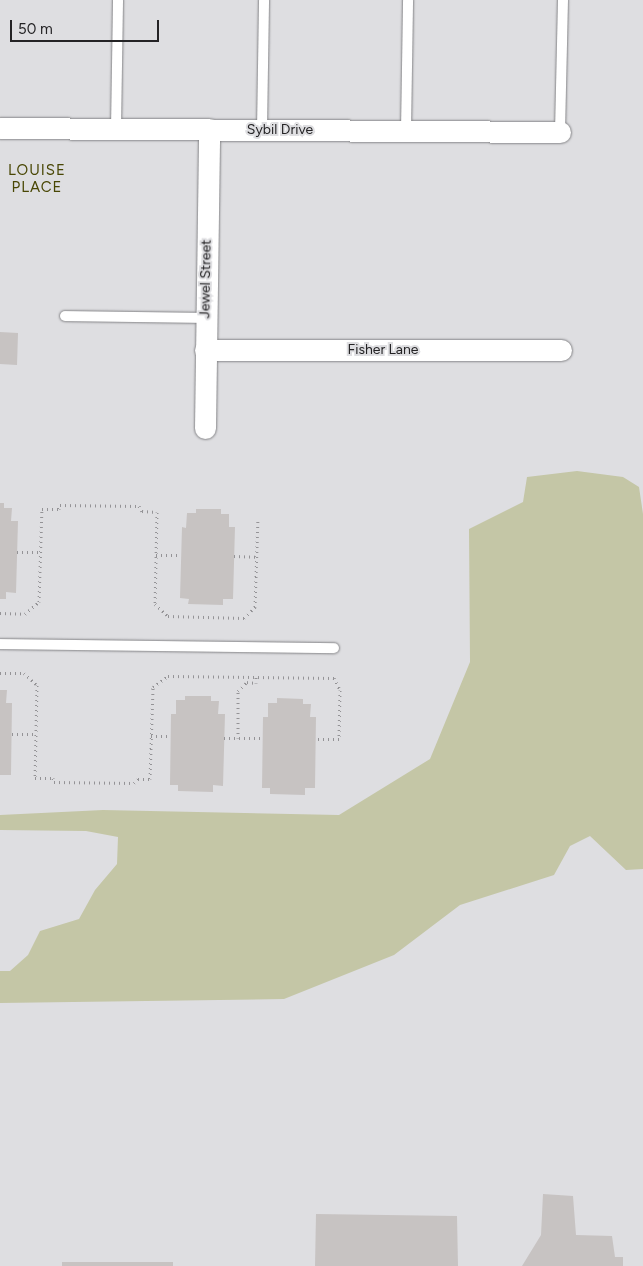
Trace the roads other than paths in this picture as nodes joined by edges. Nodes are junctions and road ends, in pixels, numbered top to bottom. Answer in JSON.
{"nodes":[{"id":1,"x":118,"y":0,"type":"edge"},
{"id":2,"x":264,"y":0,"type":"edge"},
{"id":3,"x":408,"y":0,"type":"edge"},
{"id":4,"x":563,"y":0,"type":"edge"},
{"id":5,"x":0,"y":128,"type":"edge"},
{"id":6,"x":116,"y":130,"type":"junction"},
{"id":7,"x":209,"y":130,"type":"junction"},
{"id":8,"x":262,"y":130,"type":"junction"},
{"id":9,"x":406,"y":131,"type":"junction"},
{"id":10,"x":560,"y":132,"type":"joint"},
{"id":11,"x":65,"y":316,"type":"dead end"},
{"id":12,"x":205,"y":318,"type":"junction"},
{"id":13,"x":205,"y":350,"type":"junction"},
{"id":14,"x":560,"y":350,"type":"dead end"},
{"id":15,"x":205,"y":428,"type":"dead end"},
{"id":16,"x":0,"y":644,"type":"edge"},
{"id":17,"x":334,"y":648,"type":"dead end"}],
"edges":[{"from":1,"to":6,"type":"lane"},
{"from":2,"to":8,"type":"lane"},
{"from":3,"to":9,"type":"lane"},
{"from":4,"to":10,"type":"lane"},
{"from":5,"to":6,"type":"street","name":"Sybil Drive"},
{"from":6,"to":7,"type":"street","name":"Sybil Drive"},
{"from":7,"to":8,"type":"street","name":"Sybil Drive"},
{"from":7,"to":12,"type":"street","name":"Jewel Street"},
{"from":8,"to":9,"type":"street","name":"Sybil Drive"},
{"from":9,"to":10,"type":"street","name":"Sybil Drive"},
{"from":11,"to":12,"type":"lane"},
{"from":12,"to":13,"type":"street","name":"Jewel Street"},
{"from":13,"to":14,"type":"street","name":"Fisher Lane"},
{"from":13,"to":15,"type":"street","name":"Jewel Street"},
{"from":16,"to":17,"type":"lane"}]}
